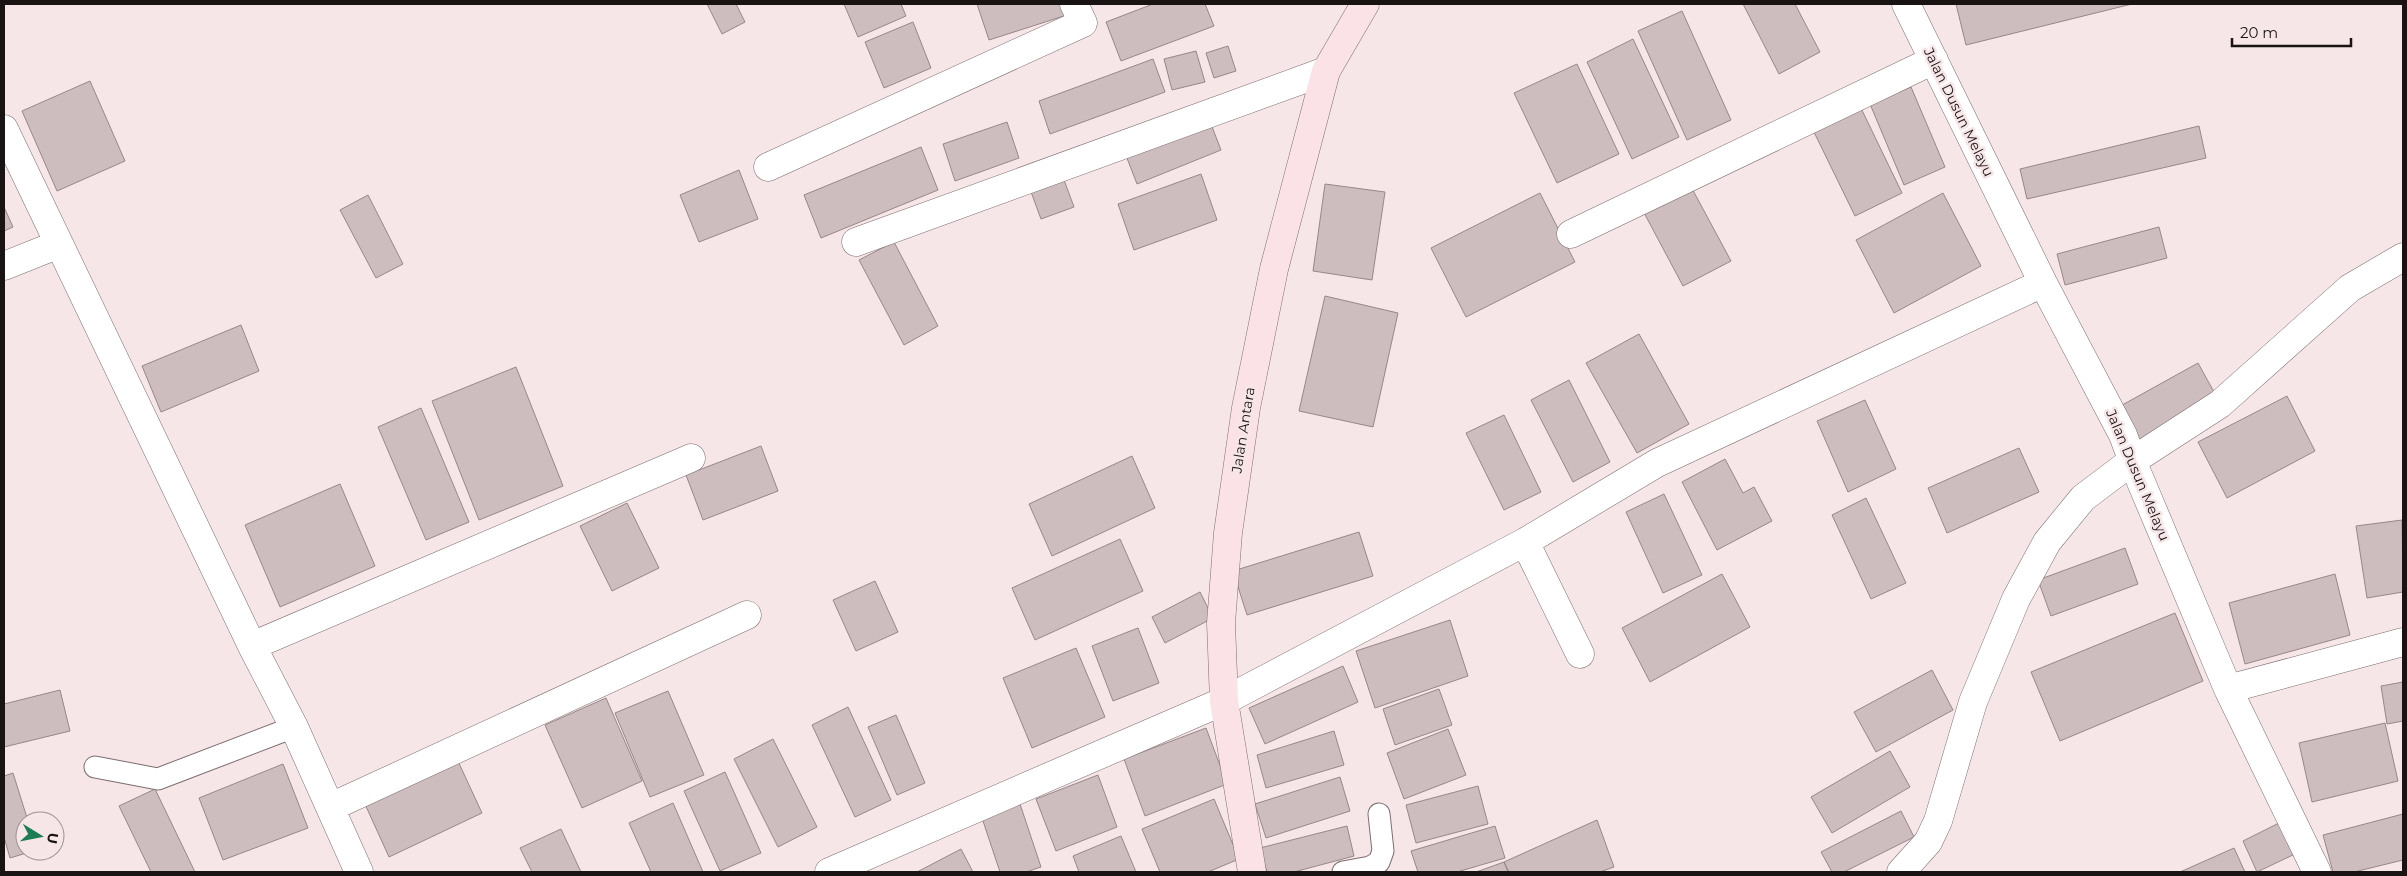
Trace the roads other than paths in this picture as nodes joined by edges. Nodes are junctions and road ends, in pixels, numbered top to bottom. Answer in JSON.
{"nodes":[{"id":1,"x":1074,"y":4,"type":"edge"},
{"id":2,"x":1365,"y":4,"type":"edge"},
{"id":3,"x":1906,"y":4,"type":"edge"},
{"id":4,"x":1934,"y":60,"type":"junction"},
{"id":5,"x":1326,"y":71,"type":"junction"},
{"id":6,"x":4,"y":129,"type":"edge"},
{"id":7,"x":768,"y":167,"type":"dead end"},
{"id":8,"x":1571,"y":234,"type":"dead end"},
{"id":9,"x":856,"y":242,"type":"dead end"},
{"id":10,"x":59,"y":244,"type":"junction"},
{"id":11,"x":2403,"y":257,"type":"edge"},
{"id":12,"x":4,"y":266,"type":"edge"},
{"id":13,"x":2043,"y":283,"type":"junction"},
{"id":14,"x":691,"y":458,"type":"dead end"},
{"id":15,"x":2137,"y":474,"type":"junction"},
{"id":16,"x":1525,"y":542,"type":"junction"},
{"id":17,"x":747,"y":615,"type":"dead end"},
{"id":18,"x":2403,"y":642,"type":"edge"},
{"id":19,"x":252,"y":646,"type":"junction"},
{"id":20,"x":1580,"y":654,"type":"dead end"},
{"id":21,"x":2228,"y":689,"type":"junction"},
{"id":22,"x":1224,"y":701,"type":"junction"},
{"id":23,"x":294,"y":726,"type":"junction"},
{"id":24,"x":95,"y":767,"type":"dead end"},
{"id":25,"x":330,"y":808,"type":"junction"},
{"id":26,"x":1379,"y":814,"type":"dead end"},
{"id":27,"x":359,"y":872,"type":"edge"},
{"id":28,"x":829,"y":872,"type":"edge"},
{"id":29,"x":1252,"y":872,"type":"edge"},
{"id":30,"x":1344,"y":872,"type":"edge"},
{"id":31,"x":1901,"y":872,"type":"edge"},
{"id":32,"x":2317,"y":872,"type":"edge"}],
"edges":[{"from":1,"to":7,"type":"street"},
{"from":2,"to":5,"type":"street","name":"Jalan Antara"},
{"from":3,"to":4,"type":"street","name":"Jalan Dusun Melayu"},
{"from":4,"to":8,"type":"street"},
{"from":4,"to":13,"type":"street","name":"Jalan Dusun Melayu"},
{"from":5,"to":9,"type":"street"},
{"from":5,"to":22,"type":"street","name":"Jalan Antara"},
{"from":6,"to":10,"type":"street"},
{"from":10,"to":12,"type":"street"},
{"from":10,"to":19,"type":"street"},
{"from":11,"to":15,"type":"street"},
{"from":13,"to":15,"type":"street","name":"Jalan Dusun Melayu"},
{"from":13,"to":16,"type":"street"},
{"from":14,"to":19,"type":"street"},
{"from":15,"to":21,"type":"street","name":"Jalan Dusun Melayu"},
{"from":15,"to":31,"type":"street"},
{"from":16,"to":20,"type":"street"},
{"from":16,"to":22,"type":"street"},
{"from":17,"to":25,"type":"street"},
{"from":18,"to":21,"type":"street"},
{"from":19,"to":23,"type":"street"},
{"from":21,"to":32,"type":"street","name":"Jalan Dusun Melayu"},
{"from":22,"to":28,"type":"street"},
{"from":22,"to":29,"type":"street","name":"Jalan Antara"},
{"from":23,"to":24,"type":"lane"},
{"from":23,"to":25,"type":"street"},
{"from":25,"to":27,"type":"street"},
{"from":26,"to":30,"type":"lane"}]}
